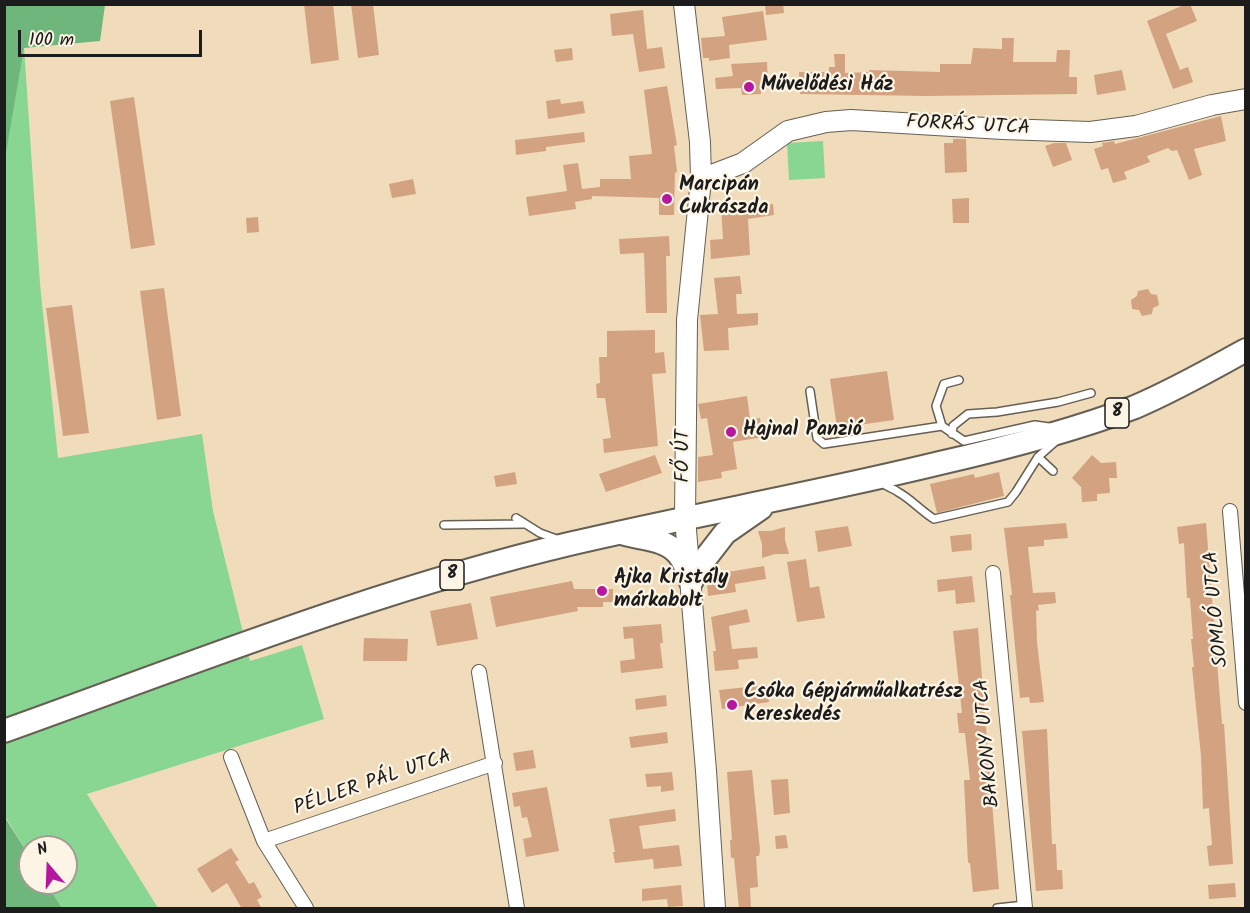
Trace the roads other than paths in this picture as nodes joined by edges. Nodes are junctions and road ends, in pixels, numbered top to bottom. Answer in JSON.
{"nodes":[{"id":1,"x":684,"y":4,"type":"edge"},
{"id":2,"x":1245,"y":99,"type":"edge"},
{"id":3,"x":701,"y":179,"type":"junction"},
{"id":4,"x":1245,"y":350,"type":"edge"},
{"id":5,"x":959,"y":380,"type":"dead end"},
{"id":6,"x":810,"y":391,"type":"dead end"},
{"id":7,"x":1091,"y":393,"type":"dead end"},
{"id":8,"x":942,"y":426,"type":"junction"},
{"id":9,"x":1069,"y":429,"type":"junction"},
{"id":10,"x":952,"y":434,"type":"junction"},
{"id":11,"x":1038,"y":457,"type":"junction"},
{"id":12,"x":1053,"y":471,"type":"dead end"},
{"id":13,"x":879,"y":478,"type":"junction"},
{"id":14,"x":767,"y":502,"type":"junction"},
{"id":15,"x":1230,"y":511,"type":"dead end"},
{"id":16,"x":516,"y":518,"type":"dead end"},
{"id":17,"x":685,"y":518,"type":"junction"},
{"id":18,"x":524,"y":524,"type":"junction"},
{"id":19,"x":444,"y":525,"type":"dead end"},
{"id":20,"x":620,"y":532,"type":"junction"},
{"id":21,"x":570,"y":544,"type":"junction"},
{"id":22,"x":993,"y":573,"type":"dead end"},
{"id":23,"x":691,"y":582,"type":"junction"},
{"id":24,"x":479,"y":672,"type":"dead end"},
{"id":25,"x":1245,"y":703,"type":"edge"},
{"id":26,"x":4,"y":730,"type":"edge"},
{"id":27,"x":231,"y":757,"type":"dead end"},
{"id":28,"x":495,"y":763,"type":"junction"},
{"id":29,"x":264,"y":841,"type":"junction"},
{"id":30,"x":1025,"y":907,"type":"edge"},
{"id":31,"x":306,"y":909,"type":"edge"},
{"id":32,"x":517,"y":909,"type":"edge"},
{"id":33,"x":715,"y":909,"type":"edge"},
{"id":34,"x":997,"y":909,"type":"edge"}],
"edges":[{"from":1,"to":3,"type":"main road","name":"FŐ ÚT"},
{"from":2,"to":3,"type":"main road","name":"FORRÁS UTCA"},
{"from":3,"to":17,"type":"main road","name":"FŐ ÚT"},
{"from":4,"to":9,"type":"main road","number":"8"},
{"from":5,"to":8,"type":"lane"},
{"from":6,"to":8,"type":"lane"},
{"from":7,"to":10,"type":"lane"},
{"from":8,"to":10,"type":"lane"},
{"from":9,"to":10,"type":"lane"},
{"from":9,"to":11,"type":"lane"},
{"from":9,"to":13,"type":"main road","number":"8"},
{"from":11,"to":12,"type":"lane"},
{"from":11,"to":13,"type":"lane"},
{"from":13,"to":14,"type":"main road","number":"8"},
{"from":14,"to":17,"type":"main road","number":"8"},
{"from":14,"to":23,"type":"main road"},
{"from":15,"to":25,"type":"street","name":"SOMLÓ UTCA"},
{"from":16,"to":18,"type":"lane"},
{"from":17,"to":20,"type":"main road","number":"8"},
{"from":17,"to":23,"type":"main road","name":"FŐ ÚT"},
{"from":18,"to":19,"type":"lane"},
{"from":18,"to":21,"type":"lane"},
{"from":20,"to":21,"type":"main road","number":"8"},
{"from":20,"to":23,"type":"main road"},
{"from":21,"to":26,"type":"main road","number":"8"},
{"from":22,"to":30,"type":"street","name":"BAKONY UTCA"},
{"from":23,"to":33,"type":"main road","name":"FŐ ÚT"},
{"from":24,"to":28,"type":"street"},
{"from":27,"to":29,"type":"street"},
{"from":28,"to":29,"type":"street","name":"PÉLLER PÁL UTCA"},
{"from":28,"to":32,"type":"street"},
{"from":29,"to":31,"type":"street"},
{"from":30,"to":34,"type":"lane"}]}
